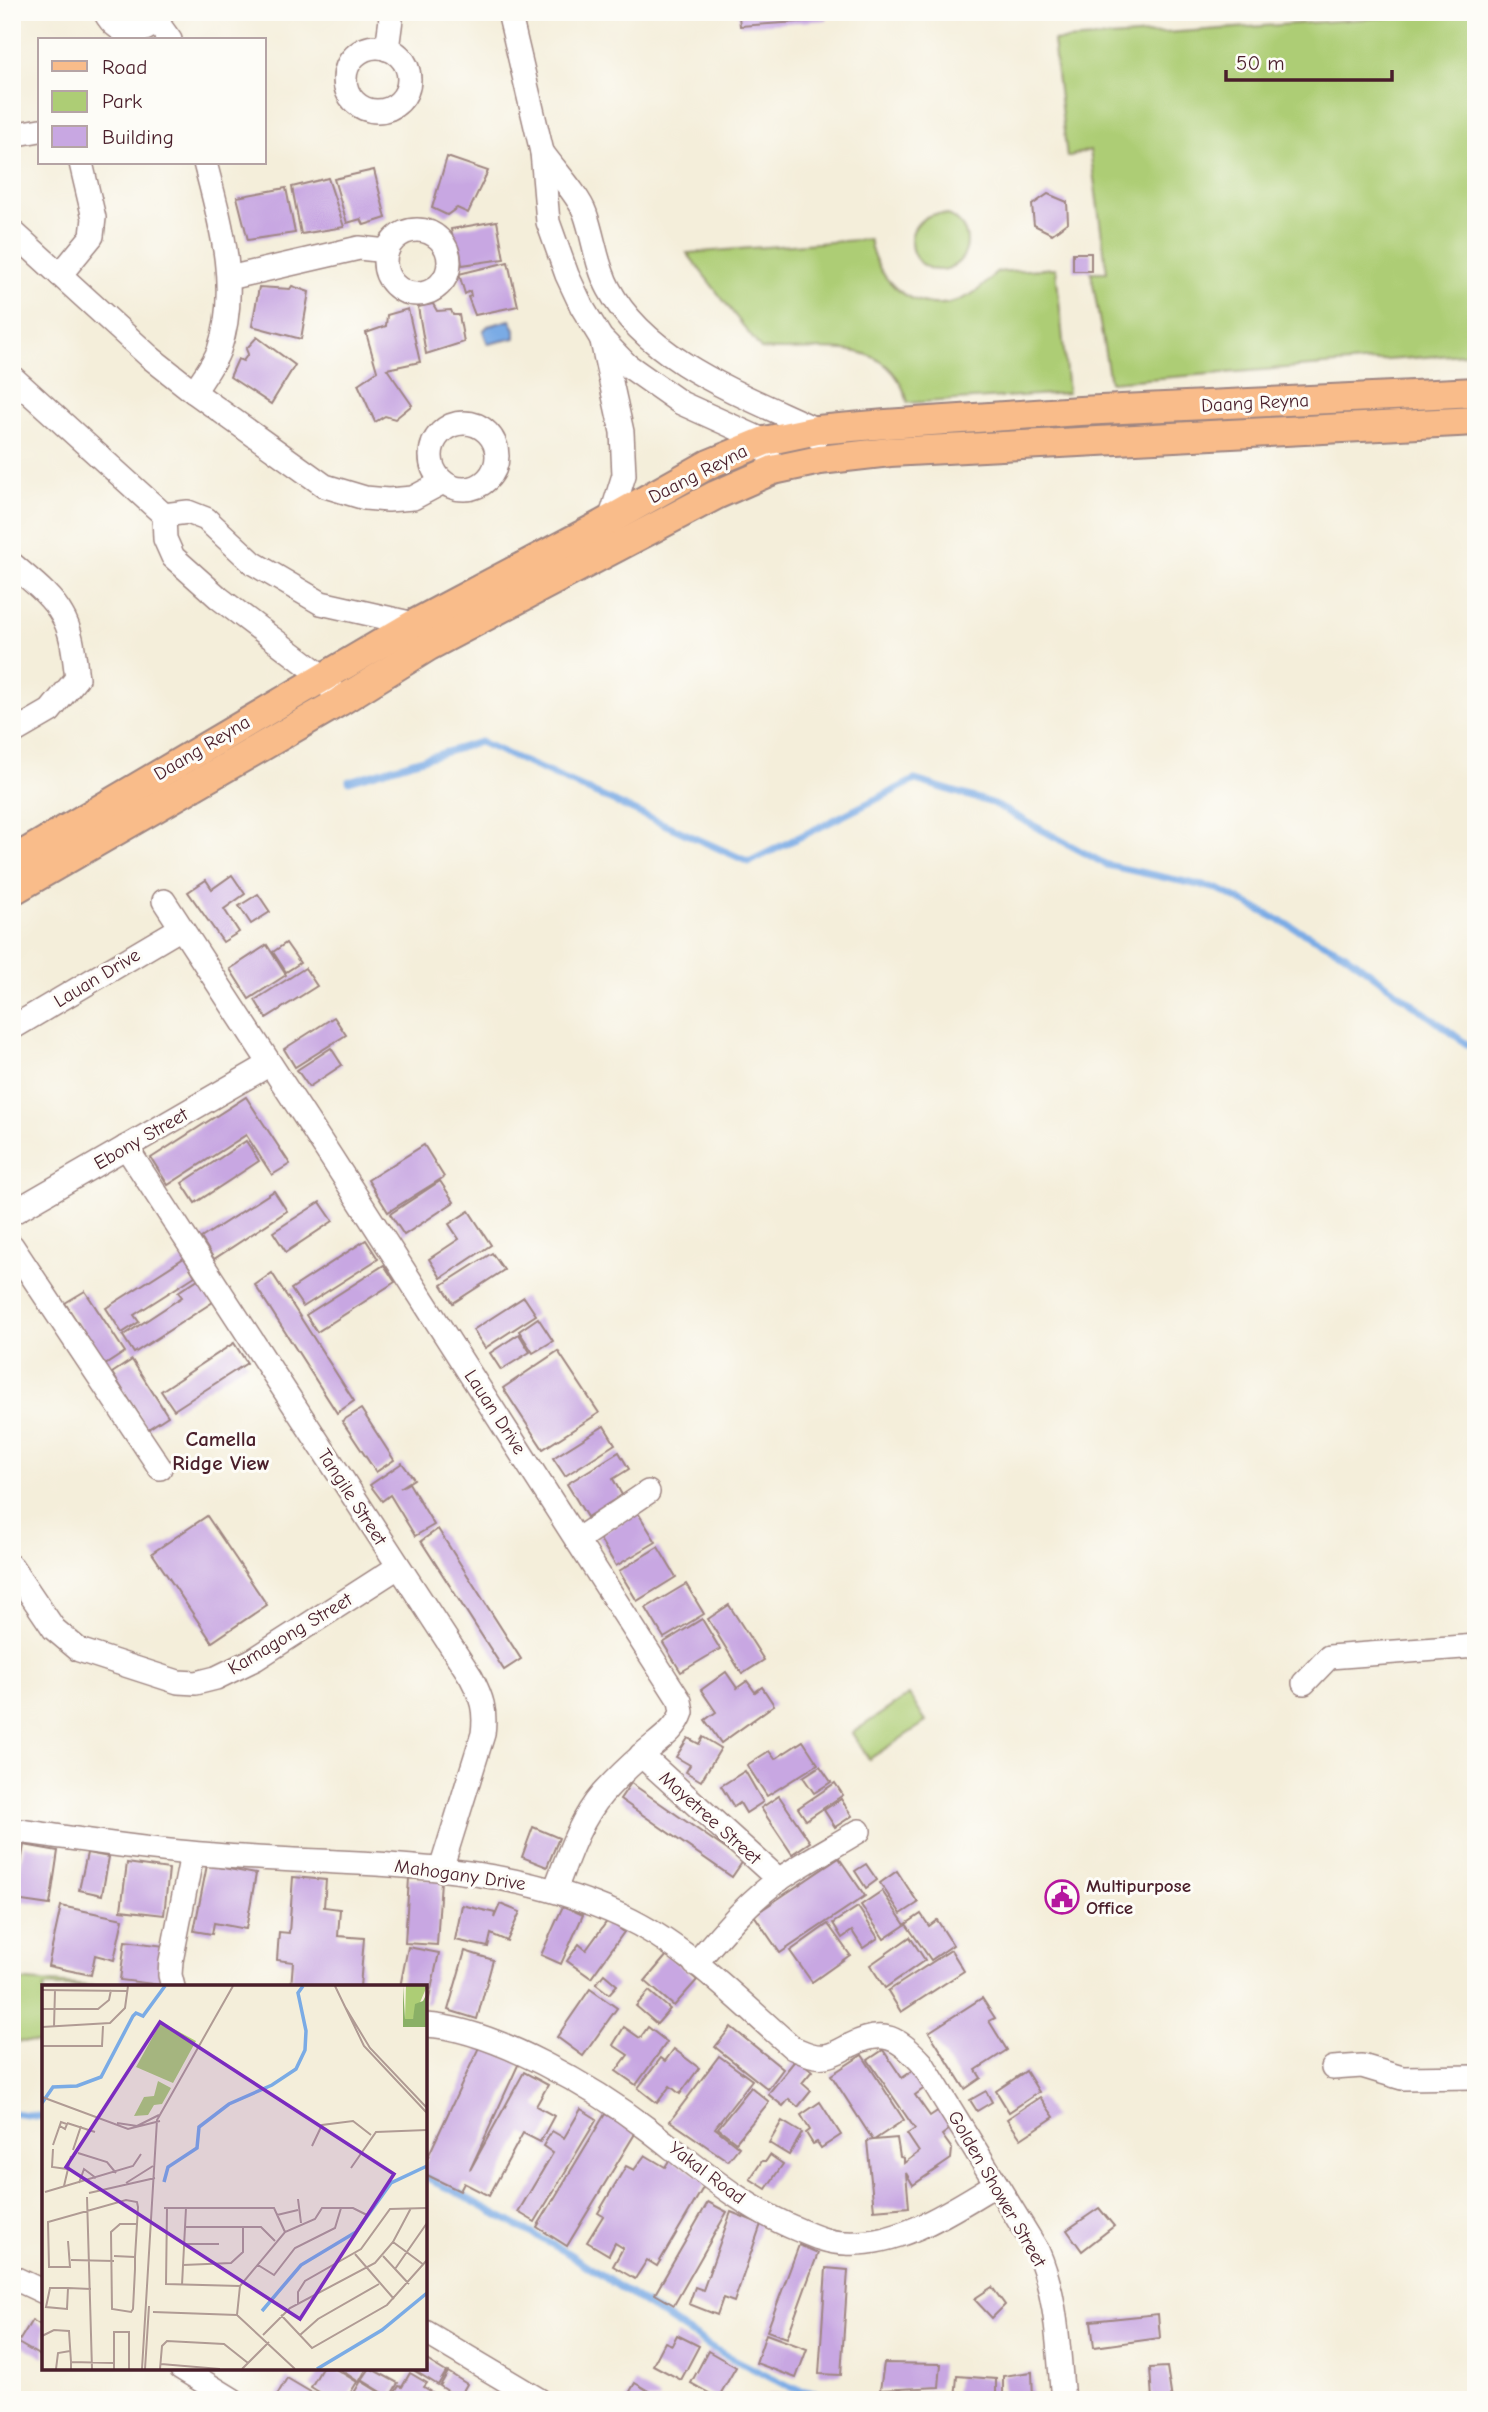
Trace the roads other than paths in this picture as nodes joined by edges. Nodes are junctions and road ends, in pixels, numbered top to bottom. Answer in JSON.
{"nodes":[{"id":1,"x":106,"y":12,"type":"edge"},
{"id":2,"x":389,"y":12,"type":"edge"},
{"id":3,"x":509,"y":12,"type":"edge"},
{"id":4,"x":163,"y":25,"type":"edge"},
{"id":5,"x":387,"y":49,"type":"dead end"},
{"id":6,"x":38,"y":130,"type":"edge"},
{"id":7,"x":12,"y":135,"type":"edge"},
{"id":8,"x":542,"y":152,"type":"junction"},
{"id":9,"x":81,"y":164,"type":"edge"},
{"id":10,"x":205,"y":164,"type":"edge"},
{"id":11,"x":12,"y":231,"type":"edge"},
{"id":12,"x":387,"y":251,"type":"dead end"},
{"id":13,"x":60,"y":275,"type":"junction"},
{"id":14,"x":229,"y":278,"type":"junction"},
{"id":15,"x":601,"y":338,"type":"junction"},
{"id":16,"x":12,"y":377,"type":"edge"},
{"id":17,"x":194,"y":392,"type":"junction"},
{"id":18,"x":1476,"y":392,"type":"edge"},
{"id":19,"x":1476,"y":421,"type":"edge"},
{"id":20,"x":817,"y":430,"type":"junction"},
{"id":21,"x":765,"y":441,"type":"junction"},
{"id":22,"x":820,"y":460,"type":"junction"},
{"id":23,"x":773,"y":470,"type":"junction"},
{"id":24,"x":443,"y":482,"type":"dead end"},
{"id":25,"x":164,"y":515,"type":"junction"},
{"id":26,"x":610,"y":520,"type":"junction"},
{"id":27,"x":12,"y":564,"type":"edge"},
{"id":28,"x":422,"y":635,"type":"junction"},
{"id":29,"x":322,"y":676,"type":"junction"},
{"id":30,"x":339,"y":702,"type":"junction"},
{"id":31,"x":12,"y":733,"type":"edge"},
{"id":32,"x":12,"y":861,"type":"edge"},
{"id":33,"x":12,"y":891,"type":"edge"},
{"id":34,"x":164,"y":901,"type":"dead end"},
{"id":35,"x":181,"y":928,"type":"junction"},
{"id":36,"x":12,"y":1028,"type":"edge"},
{"id":37,"x":270,"y":1064,"type":"junction"},
{"id":38,"x":126,"y":1147,"type":"junction"},
{"id":39,"x":12,"y":1213,"type":"edge"},
{"id":40,"x":12,"y":1245,"type":"edge"},
{"id":41,"x":160,"y":1468,"type":"dead end"},
{"id":42,"x":648,"y":1492,"type":"dead end"},
{"id":43,"x":577,"y":1540,"type":"junction"},
{"id":44,"x":12,"y":1567,"type":"edge"},
{"id":45,"x":398,"y":1567,"type":"junction"},
{"id":46,"x":1476,"y":1646,"type":"edge"},
{"id":47,"x":1304,"y":1683,"type":"dead end"},
{"id":48,"x":641,"y":1755,"type":"junction"},
{"id":49,"x":12,"y":1829,"type":"edge"},
{"id":50,"x":859,"y":1831,"type":"dead end"},
{"id":51,"x":192,"y":1854,"type":"junction"},
{"id":52,"x":441,"y":1869,"type":"junction"},
{"id":53,"x":779,"y":1880,"type":"junction"},
{"id":54,"x":555,"y":1890,"type":"junction"},
{"id":55,"x":695,"y":1964,"type":"junction"},
{"id":56,"x":172,"y":1985,"type":"edge"},
{"id":57,"x":427,"y":2025,"type":"edge"},
{"id":58,"x":895,"y":2039,"type":"joint"},
{"id":59,"x":1333,"y":2068,"type":"dead end"},
{"id":60,"x":1476,"y":2077,"type":"edge"},
{"id":61,"x":996,"y":2184,"type":"junction"},
{"id":62,"x":12,"y":2277,"type":"edge"},
{"id":63,"x":42,"y":2291,"type":"edge"},
{"id":64,"x":427,"y":2334,"type":"edge"},
{"id":65,"x":184,"y":2370,"type":"edge"},
{"id":66,"x":233,"y":2400,"type":"edge"},
{"id":67,"x":539,"y":2400,"type":"edge"},
{"id":68,"x":1063,"y":2400,"type":"edge"}],
"edges":[{"from":1,"to":4,"type":"street"},
{"from":2,"to":5,"type":"street"},
{"from":3,"to":8,"type":"street"},
{"from":6,"to":7,"type":"street"},
{"from":8,"to":15,"type":"street"},
{"from":8,"to":20,"type":"street"},
{"from":9,"to":13,"type":"street"},
{"from":10,"to":14,"type":"street"},
{"from":11,"to":13,"type":"street"},
{"from":12,"to":14,"type":"street"},
{"from":13,"to":17,"type":"street"},
{"from":14,"to":17,"type":"street"},
{"from":15,"to":21,"type":"street"},
{"from":15,"to":26,"type":"street"},
{"from":16,"to":25,"type":"street"},
{"from":17,"to":24,"type":"street"},
{"from":18,"to":20,"type":"main road","name":"Daang Reyna"},
{"from":19,"to":22,"type":"main road","name":"Daang Reyna"},
{"from":20,"to":21,"type":"main road","name":"Daang Reyna"},
{"from":20,"to":22,"type":"street"},
{"from":21,"to":23,"type":"street"},
{"from":21,"to":26,"type":"main road","name":"Daang Reyna"},
{"from":22,"to":23,"type":"main road","name":"Daang Reyna"},
{"from":23,"to":28,"type":"main road","name":"Daang Reyna"},
{"from":25,"to":28,"type":"street"},
{"from":25,"to":29,"type":"street"},
{"from":26,"to":28,"type":"main road","name":"Daang Reyna"},
{"from":27,"to":31,"type":"street"},
{"from":28,"to":29,"type":"main road","name":"Daang Reyna"},
{"from":28,"to":30,"type":"main road","name":"Daang Reyna"},
{"from":29,"to":30,"type":"street"},
{"from":29,"to":32,"type":"main road","name":"Daang Reyna"},
{"from":30,"to":33,"type":"main road","name":"Daang Reyna"},
{"from":34,"to":35,"type":"street","name":"Lauan Drive"},
{"from":35,"to":36,"type":"street","name":"Lauan Drive"},
{"from":35,"to":37,"type":"street","name":"Lauan Drive"},
{"from":37,"to":38,"type":"street","name":"Ebony Street"},
{"from":37,"to":43,"type":"street","name":"Lauan Drive"},
{"from":38,"to":39,"type":"street","name":"Ebony Street"},
{"from":38,"to":45,"type":"street","name":"Tangile Street"},
{"from":40,"to":41,"type":"street"},
{"from":42,"to":43,"type":"street"},
{"from":43,"to":48,"type":"street","name":"Lauan Drive"},
{"from":44,"to":45,"type":"street","name":"Kamagong Street"},
{"from":45,"to":52,"type":"street","name":"Tangile Street"},
{"from":46,"to":47,"type":"street"},
{"from":48,"to":53,"type":"street","name":"Mayetree Street"},
{"from":48,"to":54,"type":"street","name":"Lauan Drive"},
{"from":49,"to":51,"type":"street","name":"Mahogany Drive"},
{"from":50,"to":53,"type":"street"},
{"from":51,"to":52,"type":"street","name":"Mahogany Drive"},
{"from":51,"to":56,"type":"street"},
{"from":52,"to":54,"type":"street","name":"Mahogany Drive"},
{"from":53,"to":55,"type":"street"},
{"from":54,"to":55,"type":"street","name":"Mahogany Drive"},
{"from":55,"to":58,"type":"street","name":"Mahogany Drive"},
{"from":57,"to":61,"type":"street","name":"Yakal Road"},
{"from":58,"to":61,"type":"street","name":"Golden Shower Street"},
{"from":59,"to":60,"type":"street"},
{"from":61,"to":68,"type":"street","name":"Golden Shower Street"},
{"from":62,"to":63,"type":"street"},
{"from":64,"to":67,"type":"street"},
{"from":65,"to":66,"type":"street"}]}
